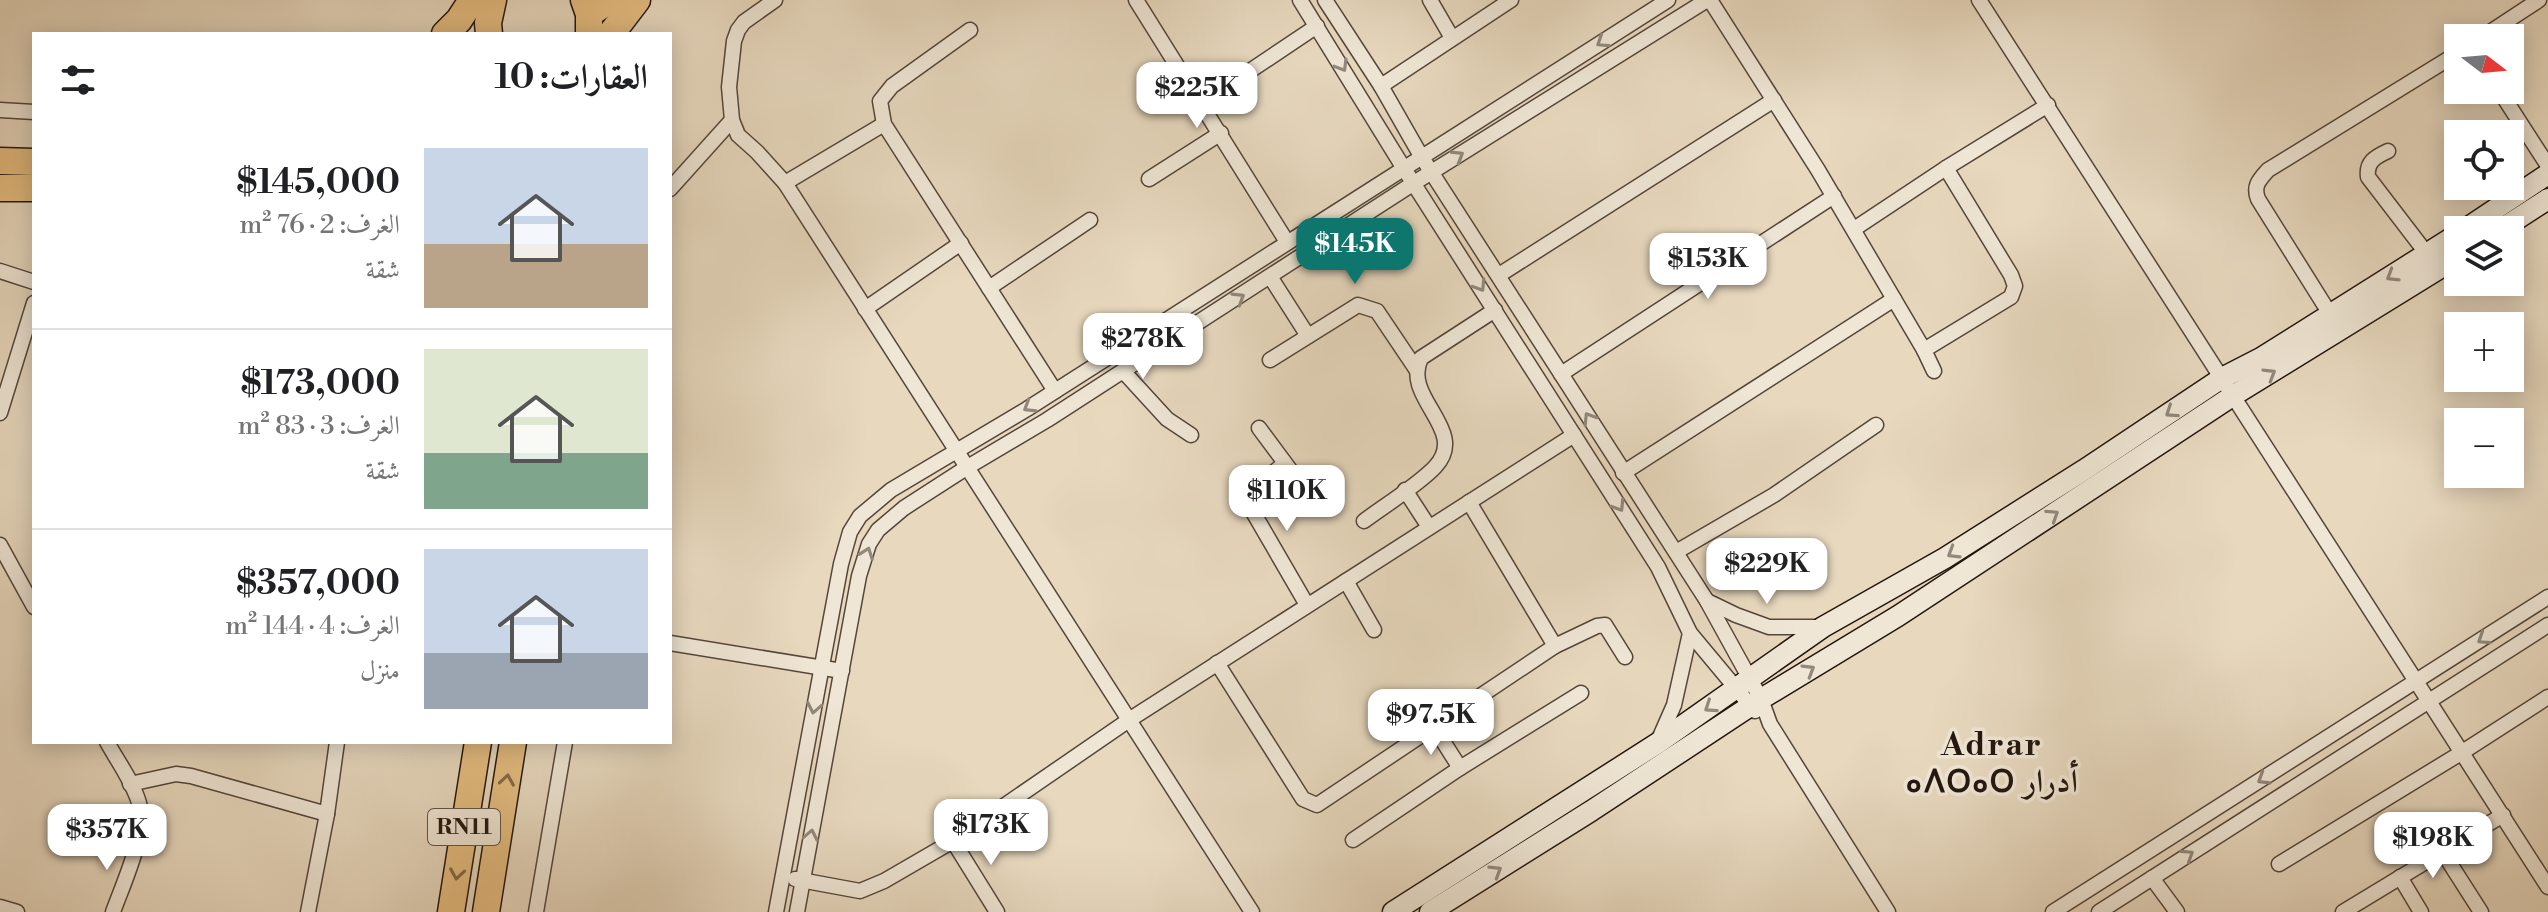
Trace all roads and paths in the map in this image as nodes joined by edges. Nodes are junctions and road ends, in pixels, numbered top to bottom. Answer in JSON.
{"nodes":[{"id":1,"x":472,"y":0,"type":"edge"},
{"id":2,"x":637,"y":0,"type":"edge"},
{"id":3,"x":775,"y":0,"type":"edge"},
{"id":4,"x":1136,"y":0,"type":"edge"},
{"id":5,"x":1300,"y":0,"type":"edge"},
{"id":6,"x":1325,"y":0,"type":"edge"},
{"id":7,"x":1430,"y":0,"type":"edge"},
{"id":8,"x":1511,"y":0,"type":"edge"},
{"id":9,"x":1708,"y":0,"type":"edge"},
{"id":10,"x":1979,"y":0,"type":"edge"},
{"id":11,"x":2539,"y":0,"type":"edge"},
{"id":12,"x":1658,"y":3,"type":"edge"},
{"id":13,"x":2502,"y":24,"type":"edge"},
{"id":14,"x":1317,"y":26,"type":"junction"},
{"id":15,"x":970,"y":30,"type":"dead end"},
{"id":16,"x":447,"y":32,"type":"edge"},
{"id":17,"x":613,"y":32,"type":"edge"},
{"id":18,"x":1452,"y":38,"type":"junction"},
{"id":19,"x":2444,"y":62,"type":"edge"},
{"id":20,"x":1381,"y":86,"type":"junction"},
{"id":21,"x":1774,"y":100,"type":"junction"},
{"id":22,"x":1202,"y":103,"type":"junction"},
{"id":23,"x":2508,"y":104,"type":"edge"},
{"id":24,"x":2048,"y":105,"type":"junction"},
{"id":25,"x":0,"y":110,"type":"edge"},
{"id":26,"x":32,"y":112,"type":"edge"},
{"id":27,"x":732,"y":120,"type":"junction"},
{"id":28,"x":884,"y":124,"type":"junction"},
{"id":29,"x":1221,"y":133,"type":"junction"},
{"id":30,"x":2388,"y":151,"type":"dead end"},
{"id":31,"x":1421,"y":156,"type":"junction"},
{"id":32,"x":0,"y":161,"type":"edge"},
{"id":33,"x":32,"y":162,"type":"edge"},
{"id":34,"x":2548,"y":166,"type":"edge"},
{"id":35,"x":1403,"y":167,"type":"junction"},
{"id":36,"x":1946,"y":168,"type":"junction"},
{"id":37,"x":1431,"y":172,"type":"junction"},
{"id":38,"x":2548,"y":174,"type":"edge"},
{"id":39,"x":1149,"y":179,"type":"dead end"},
{"id":40,"x":785,"y":183,"type":"junction"},
{"id":41,"x":1414,"y":183,"type":"junction"},
{"id":42,"x":672,"y":187,"type":"edge"},
{"id":43,"x":0,"y":188,"type":"edge"},
{"id":44,"x":32,"y":188,"type":"edge"},
{"id":45,"x":1834,"y":196,"type":"junction"},
{"id":46,"x":2548,"y":199,"type":"edge"},
{"id":47,"x":2485,"y":216,"type":"edge"},
{"id":48,"x":2522,"y":216,"type":"edge"},
{"id":49,"x":1090,"y":220,"type":"dead end"},
{"id":50,"x":1854,"y":229,"type":"junction"},
{"id":51,"x":1287,"y":242,"type":"junction"},
{"id":52,"x":961,"y":243,"type":"junction"},
{"id":53,"x":2444,"y":243,"type":"edge"},
{"id":54,"x":2427,"y":254,"type":"junction"},
{"id":55,"x":2444,"y":266,"type":"edge"},
{"id":56,"x":0,"y":271,"type":"edge"},
{"id":57,"x":1499,"y":275,"type":"junction"},
{"id":58,"x":1271,"y":278,"type":"junction"},
{"id":59,"x":32,"y":281,"type":"edge"},
{"id":60,"x":989,"y":288,"type":"junction"},
{"id":61,"x":1894,"y":299,"type":"junction"},
{"id":62,"x":32,"y":309,"type":"edge"},
{"id":63,"x":865,"y":309,"type":"junction"},
{"id":64,"x":1495,"y":310,"type":"junction"},
{"id":65,"x":2330,"y":314,"type":"junction"},
{"id":66,"x":1308,"y":336,"type":"junction"},
{"id":67,"x":1924,"y":350,"type":"junction"},
{"id":68,"x":1270,"y":360,"type":"dead end"},
{"id":69,"x":1416,"y":369,"type":"junction"},
{"id":70,"x":1123,"y":371,"type":"junction"},
{"id":71,"x":1934,"y":371,"type":"dead end"},
{"id":72,"x":1561,"y":374,"type":"junction"},
{"id":73,"x":2222,"y":378,"type":"junction"},
{"id":74,"x":1055,"y":391,"type":"junction"},
{"id":75,"x":2234,"y":395,"type":"junction"},
{"id":76,"x":0,"y":413,"type":"edge"},
{"id":77,"x":1876,"y":425,"type":"dead end"},
{"id":78,"x":1259,"y":428,"type":"dead end"},
{"id":79,"x":1191,"y":435,"type":"dead end"},
{"id":80,"x":1574,"y":435,"type":"junction"},
{"id":81,"x":956,"y":451,"type":"junction"},
{"id":82,"x":1284,"y":464,"type":"junction"},
{"id":83,"x":966,"y":468,"type":"junction"},
{"id":84,"x":1623,"y":473,"type":"junction"},
{"id":85,"x":1305,"y":490,"type":"dead end"},
{"id":86,"x":1405,"y":490,"type":"junction"},
{"id":87,"x":1469,"y":502,"type":"junction"},
{"id":88,"x":1364,"y":521,"type":"dead end"},
{"id":89,"x":1429,"y":527,"type":"junction"},
{"id":90,"x":0,"y":545,"type":"edge"},
{"id":91,"x":1676,"y":552,"type":"junction"},
{"id":92,"x":1346,"y":581,"type":"junction"},
{"id":93,"x":836,"y":592,"type":"junction"},
{"id":94,"x":856,"y":595,"type":"junction"},
{"id":95,"x":2548,"y":597,"type":"edge"},
{"id":96,"x":1707,"y":601,"type":"junction"},
{"id":97,"x":32,"y":603,"type":"edge"},
{"id":98,"x":1307,"y":605,"type":"junction"},
{"id":99,"x":2548,"y":625,"type":"edge"},
{"id":100,"x":1823,"y":627,"type":"junction"},
{"id":101,"x":1374,"y":630,"type":"dead end"},
{"id":102,"x":1690,"y":633,"type":"junction"},
{"id":103,"x":672,"y":643,"type":"edge"},
{"id":104,"x":1555,"y":646,"type":"junction"},
{"id":105,"x":1625,"y":657,"type":"dead end"},
{"id":106,"x":1217,"y":663,"type":"junction"},
{"id":107,"x":822,"y":668,"type":"junction"},
{"id":108,"x":842,"y":671,"type":"junction"},
{"id":109,"x":2416,"y":682,"type":"junction"},
{"id":110,"x":1744,"y":684,"type":"junction"},
{"id":111,"x":1581,"y":693,"type":"dead end"},
{"id":112,"x":2548,"y":697,"type":"edge"},
{"id":113,"x":2428,"y":702,"type":"junction"},
{"id":114,"x":1756,"y":703,"type":"junction"},
{"id":115,"x":1129,"y":720,"type":"junction"},
{"id":116,"x":1434,"y":727,"type":"junction"},
{"id":117,"x":1658,"y":743,"type":"junction"},
{"id":118,"x":108,"y":744,"type":"edge"},
{"id":119,"x":337,"y":744,"type":"edge"},
{"id":120,"x":478,"y":744,"type":"edge"},
{"id":121,"x":513,"y":744,"type":"edge"},
{"id":122,"x":565,"y":744,"type":"edge"},
{"id":123,"x":2461,"y":753,"type":"junction"},
{"id":124,"x":1460,"y":768,"type":"junction"},
{"id":125,"x":130,"y":784,"type":"junction"},
{"id":126,"x":327,"y":814,"type":"junction"},
{"id":127,"x":2503,"y":815,"type":"junction"},
{"id":128,"x":1353,"y":840,"type":"dead end"},
{"id":129,"x":953,"y":841,"type":"junction"},
{"id":130,"x":2442,"y":851,"type":"junction"},
{"id":131,"x":2279,"y":864,"type":"dead end"},
{"id":132,"x":2543,"y":868,"type":"edge"},
{"id":133,"x":782,"y":877,"type":"junction"},
{"id":134,"x":2400,"y":877,"type":"junction"},
{"id":135,"x":2152,"y":878,"type":"junction"},
{"id":136,"x":803,"y":881,"type":"junction"},
{"id":137,"x":2548,"y":887,"type":"edge"},
{"id":138,"x":0,"y":907,"type":"edge"},
{"id":139,"x":17,"y":912,"type":"edge"},
{"id":140,"x":113,"y":912,"type":"edge"},
{"id":141,"x":308,"y":912,"type":"edge"},
{"id":142,"x":451,"y":912,"type":"edge"},
{"id":143,"x":486,"y":912,"type":"edge"},
{"id":144,"x":536,"y":912,"type":"edge"},
{"id":145,"x":776,"y":912,"type":"edge"},
{"id":146,"x":797,"y":912,"type":"edge"},
{"id":147,"x":997,"y":912,"type":"edge"},
{"id":148,"x":1252,"y":912,"type":"edge"},
{"id":149,"x":1393,"y":912,"type":"edge"},
{"id":150,"x":1430,"y":912,"type":"edge"},
{"id":151,"x":1888,"y":912,"type":"edge"},
{"id":152,"x":2053,"y":912,"type":"edge"},
{"id":153,"x":2099,"y":912,"type":"edge"},
{"id":154,"x":2177,"y":912,"type":"edge"},
{"id":155,"x":2343,"y":912,"type":"edge"},
{"id":156,"x":2421,"y":912,"type":"edge"},
{"id":157,"x":2481,"y":912,"type":"edge"}],
"edges":[{"from":1,"to":16,"type":"highway"},
{"from":2,"to":17,"type":"highway"},
{"from":3,"to":27,"type":"street"},
{"from":4,"to":22,"type":"street"},
{"from":5,"to":14,"type":"street"},
{"from":6,"to":20,"type":"street"},
{"from":7,"to":18,"type":"street"},
{"from":8,"to":18,"type":"street"},
{"from":9,"to":21,"type":"street"},
{"from":37,"to":9,"type":"street","one_way":true},
{"from":10,"to":24,"type":"street"},
{"from":11,"to":13,"type":"street"},
{"from":12,"to":31,"type":"street","one_way":true},
{"from":14,"to":22,"type":"street"},
{"from":14,"to":35,"type":"street","one_way":true},
{"from":15,"to":28,"type":"street"},
{"from":18,"to":20,"type":"street"},
{"from":19,"to":65,"type":"street"},
{"from":20,"to":31,"type":"street"},
{"from":21,"to":45,"type":"street"},
{"from":21,"to":57,"type":"street"},
{"from":22,"to":29,"type":"street"},
{"from":23,"to":34,"type":"street"},
{"from":24,"to":36,"type":"street"},
{"from":24,"to":73,"type":"street"},
{"from":25,"to":26,"type":"street"},
{"from":27,"to":40,"type":"street"},
{"from":27,"to":42,"type":"street"},
{"from":28,"to":40,"type":"street"},
{"from":28,"to":52,"type":"street"},
{"from":29,"to":39,"type":"street"},
{"from":29,"to":51,"type":"street"},
{"from":30,"to":54,"type":"street"},
{"from":31,"to":35,"type":"street"},
{"from":31,"to":37,"type":"street"},
{"from":32,"to":33,"type":"highway"},
{"from":35,"to":41,"type":"street"},
{"from":35,"to":51,"type":"street"},
{"from":36,"to":50,"type":"street"},
{"from":36,"to":67,"type":"street"},
{"from":37,"to":41,"type":"street"},
{"from":37,"to":57,"type":"street"},
{"from":38,"to":47,"type":"street"},
{"from":40,"to":63,"type":"street"},
{"from":41,"to":58,"type":"street"},
{"from":41,"to":64,"type":"street","one_way":true},
{"from":43,"to":44,"type":"highway"},
{"from":45,"to":50,"type":"street"},
{"from":45,"to":72,"type":"street"},
{"from":46,"to":48,"type":"street"},
{"from":49,"to":60,"type":"street"},
{"from":50,"to":61,"type":"street"},
{"from":51,"to":74,"type":"street"},
{"from":52,"to":60,"type":"street"},
{"from":52,"to":63,"type":"street"},
{"from":53,"to":54,"type":"street"},
{"from":54,"to":65,"type":"street","one_way":true},
{"from":75,"to":55,"type":"street","one_way":true},
{"from":56,"to":59,"type":"street"},
{"from":57,"to":72,"type":"street"},
{"from":58,"to":66,"type":"street"},
{"from":70,"to":58,"type":"street","one_way":true},
{"from":60,"to":74,"type":"street"},
{"from":61,"to":67,"type":"street"},
{"from":61,"to":84,"type":"street"},
{"from":62,"to":76,"type":"street"},
{"from":63,"to":81,"type":"street"},
{"from":64,"to":69,"type":"street"},
{"from":64,"to":80,"type":"street"},
{"from":65,"to":73,"type":"street"},
{"from":66,"to":68,"type":"street"},
{"from":66,"to":69,"type":"street"},
{"from":67,"to":71,"type":"street"},
{"from":69,"to":86,"type":"street"},
{"from":70,"to":79,"type":"street"},
{"from":70,"to":83,"type":"street"},
{"from":84,"to":72,"type":"street","one_way":true},
{"from":73,"to":75,"type":"street"},
{"from":73,"to":100,"type":"street","one_way":true},
{"from":74,"to":81,"type":"street","one_way":true},
{"from":75,"to":109,"type":"street"},
{"from":114,"to":75,"type":"street","one_way":true},
{"from":77,"to":91,"type":"street"},
{"from":78,"to":82,"type":"street"},
{"from":80,"to":87,"type":"street"},
{"from":80,"to":102,"type":"street","one_way":true},
{"from":81,"to":83,"type":"street"},
{"from":81,"to":93,"type":"street"},
{"from":82,"to":85,"type":"street"},
{"from":82,"to":98,"type":"street"},
{"from":94,"to":83,"type":"street","one_way":true},
{"from":83,"to":115,"type":"street"},
{"from":84,"to":91,"type":"street"},
{"from":86,"to":88,"type":"street"},
{"from":86,"to":89,"type":"street"},
{"from":87,"to":89,"type":"street"},
{"from":87,"to":104,"type":"street"},
{"from":89,"to":92,"type":"street"},
{"from":90,"to":97,"type":"street"},
{"from":91,"to":96,"type":"street"},
{"from":92,"to":98,"type":"street"},
{"from":92,"to":101,"type":"street"},
{"from":93,"to":94,"type":"street"},
{"from":93,"to":107,"type":"street"},
{"from":94,"to":108,"type":"street"},
{"from":95,"to":109,"type":"street","one_way":true},
{"from":96,"to":100,"type":"street"},
{"from":96,"to":110,"type":"street"},
{"from":98,"to":106,"type":"street"},
{"from":99,"to":113,"type":"street"},
{"from":100,"to":110,"type":"street"},
{"from":102,"to":110,"type":"street"},
{"from":102,"to":117,"type":"street"},
{"from":103,"to":107,"type":"street"},
{"from":104,"to":105,"type":"street"},
{"from":104,"to":116,"type":"street"},
{"from":106,"to":115,"type":"street"},
{"from":106,"to":116,"type":"street"},
{"from":107,"to":108,"type":"street"},
{"from":107,"to":133,"type":"street","one_way":true},
{"from":136,"to":108,"type":"street","one_way":true},
{"from":109,"to":113,"type":"street"},
{"from":109,"to":152,"type":"street","one_way":true},
{"from":110,"to":114,"type":"street"},
{"from":110,"to":117,"type":"street","one_way":true},
{"from":111,"to":124,"type":"street"},
{"from":112,"to":123,"type":"street"},
{"from":113,"to":123,"type":"street"},
{"from":135,"to":113,"type":"street","one_way":true},
{"from":150,"to":114,"type":"street","one_way":true},
{"from":114,"to":151,"type":"street"},
{"from":115,"to":129,"type":"street"},
{"from":115,"to":148,"type":"street"},
{"from":116,"to":124,"type":"street"},
{"from":117,"to":149,"type":"street"},
{"from":118,"to":125,"type":"street"},
{"from":119,"to":126,"type":"street"},
{"from":120,"to":142,"type":"highway","number":"RN11","one_way":true},
{"from":143,"to":121,"type":"highway","number":"RN11","one_way":true},
{"from":122,"to":144,"type":"street"},
{"from":123,"to":127,"type":"street"},
{"from":123,"to":131,"type":"street"},
{"from":124,"to":128,"type":"street"},
{"from":125,"to":126,"type":"street"},
{"from":125,"to":140,"type":"street"},
{"from":126,"to":141,"type":"street"},
{"from":127,"to":130,"type":"street"},
{"from":127,"to":132,"type":"street"},
{"from":129,"to":136,"type":"street"},
{"from":129,"to":147,"type":"street"},
{"from":130,"to":134,"type":"street"},
{"from":130,"to":157,"type":"street"},
{"from":132,"to":137,"type":"street"},
{"from":133,"to":136,"type":"street"},
{"from":133,"to":145,"type":"street"},
{"from":134,"to":155,"type":"street"},
{"from":134,"to":156,"type":"street"},
{"from":135,"to":153,"type":"street"},
{"from":135,"to":154,"type":"street"},
{"from":136,"to":146,"type":"street"},
{"from":138,"to":139,"type":"street"}]}
